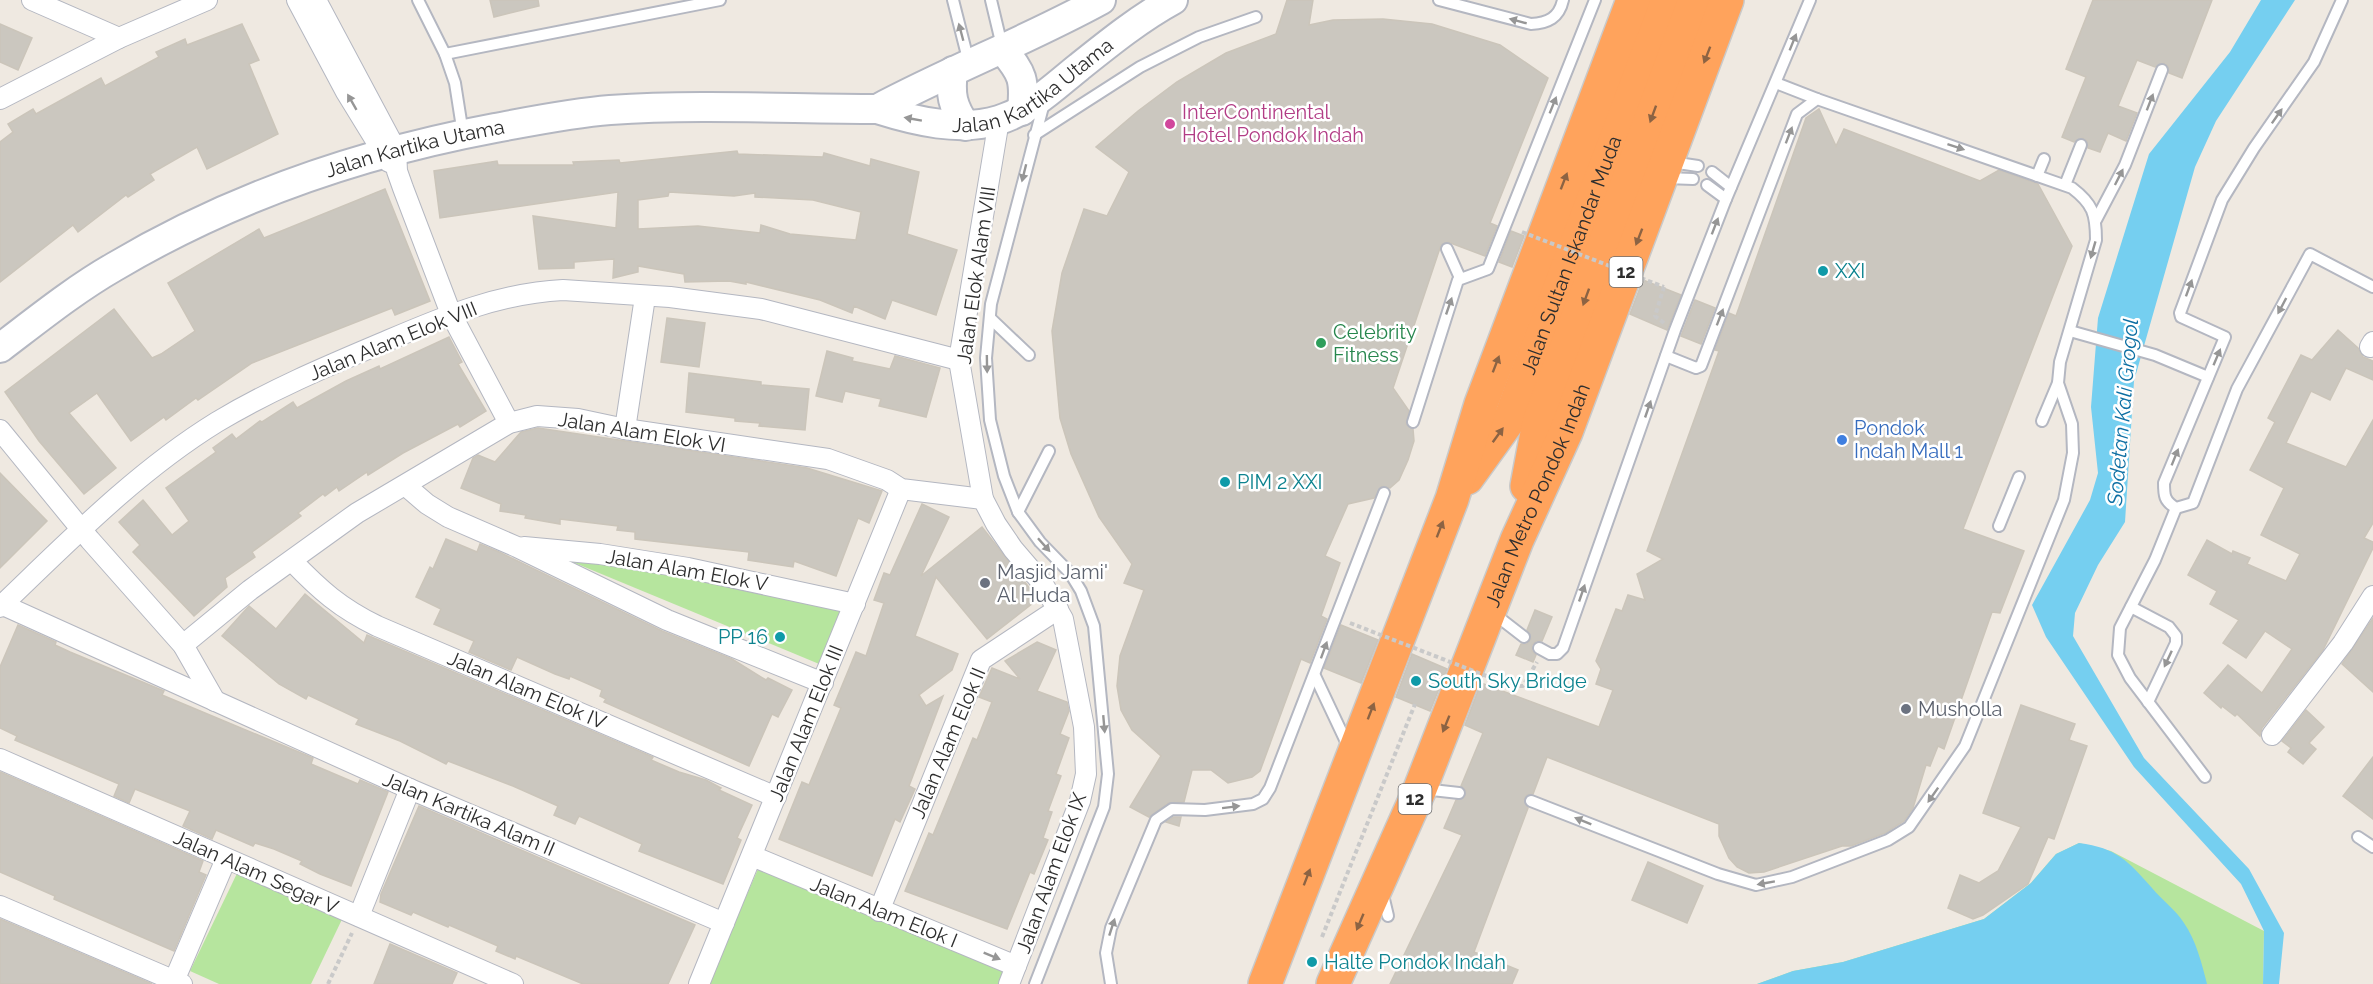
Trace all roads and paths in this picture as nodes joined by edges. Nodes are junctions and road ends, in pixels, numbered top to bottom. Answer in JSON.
{"nodes":[{"id":1,"x":32,"y":0,"type":"edge"},
{"id":2,"x":207,"y":0,"type":"edge"},
{"id":3,"x":297,"y":0,"type":"edge"},
{"id":4,"x":316,"y":0,"type":"edge"},
{"id":5,"x":418,"y":0,"type":"edge"},
{"id":6,"x":720,"y":0,"type":"edge"},
{"id":7,"x":953,"y":0,"type":"edge"},
{"id":8,"x":991,"y":0,"type":"edge"},
{"id":9,"x":1173,"y":0,"type":"edge"},
{"id":10,"x":1439,"y":0,"type":"edge"},
{"id":11,"x":1563,"y":0,"type":"edge"},
{"id":12,"x":1595,"y":0,"type":"edge"},
{"id":13,"x":1633,"y":0,"type":"edge"},
{"id":14,"x":1666,"y":0,"type":"edge"},
{"id":15,"x":1695,"y":0,"type":"edge"},
{"id":16,"x":1727,"y":0,"type":"edge"},
{"id":17,"x":1810,"y":0,"type":"edge"},
{"id":18,"x":2342,"y":0,"type":"edge"},
{"id":19,"x":1097,"y":2,"type":"edge"},
{"id":20,"x":1256,"y":17,"type":"dead end"},
{"id":21,"x":1059,"y":23,"type":"junction"},
{"id":22,"x":119,"y":38,"type":"junction"},
{"id":23,"x":1112,"y":40,"type":"junction"},
{"id":24,"x":1003,"y":51,"type":"junction"},
{"id":25,"x":444,"y":54,"type":"junction"},
{"id":26,"x":961,"y":67,"type":"junction"},
{"id":27,"x":1079,"y":67,"type":"junction"},
{"id":28,"x":2162,"y":70,"type":"dead end"},
{"id":29,"x":1776,"y":83,"type":"junction"},
{"id":30,"x":0,"y":99,"type":"edge"},
{"id":31,"x":1816,"y":99,"type":"junction"},
{"id":32,"x":877,"y":109,"type":"junction"},
{"id":33,"x":1025,"y":116,"type":"junction"},
{"id":34,"x":966,"y":126,"type":"junction"},
{"id":35,"x":463,"y":134,"type":"junction"},
{"id":36,"x":2081,"y":145,"type":"dead end"},
{"id":37,"x":391,"y":158,"type":"junction"},
{"id":38,"x":2044,"y":159,"type":"dead end"},
{"id":39,"x":1712,"y":172,"type":"dead end"},
{"id":40,"x":2037,"y":176,"type":"junction"},
{"id":41,"x":1707,"y":185,"type":"dead end"},
{"id":42,"x":2065,"y":185,"type":"junction"},
{"id":43,"x":1731,"y":187,"type":"junction"},
{"id":44,"x":1726,"y":199,"type":"junction"},
{"id":45,"x":2096,"y":220,"type":"junction"},
{"id":46,"x":1522,"y":232,"type":"dead end"},
{"id":47,"x":1447,"y":249,"type":"dead end"},
{"id":48,"x":1460,"y":278,"type":"junction"},
{"id":49,"x":2373,"y":287,"type":"edge"},
{"id":50,"x":645,"y":297,"type":"junction"},
{"id":51,"x":452,"y":314,"type":"junction"},
{"id":52,"x":990,"y":318,"type":"junction"},
{"id":53,"x":1675,"y":330,"type":"junction"},
{"id":54,"x":2070,"y":331,"type":"junction"},
{"id":55,"x":0,"y":348,"type":"edge"},
{"id":56,"x":1029,"y":355,"type":"dead end"},
{"id":57,"x":1666,"y":356,"type":"junction"},
{"id":58,"x":959,"y":360,"type":"junction"},
{"id":59,"x":2208,"y":377,"type":"junction"},
{"id":60,"x":2058,"y":383,"type":"junction"},
{"id":61,"x":2042,"y":421,"type":"dead end"},
{"id":62,"x":1413,"y":422,"type":"dead end"},
{"id":63,"x":509,"y":423,"type":"junction"},
{"id":64,"x":625,"y":429,"type":"junction"},
{"id":65,"x":0,"y":430,"type":"edge"},
{"id":66,"x":1049,"y":451,"type":"dead end"},
{"id":67,"x":2019,"y":477,"type":"dead end"},
{"id":68,"x":405,"y":486,"type":"junction"},
{"id":69,"x":902,"y":489,"type":"junction"},
{"id":70,"x":1384,"y":493,"type":"dead end"},
{"id":71,"x":983,"y":499,"type":"junction"},
{"id":72,"x":1452,"y":499,"type":"junction"},
{"id":73,"x":2176,"y":508,"type":"junction"},
{"id":74,"x":1018,"y":512,"type":"junction"},
{"id":75,"x":1999,"y":526,"type":"dead end"},
{"id":76,"x":81,"y":528,"type":"junction"},
{"id":77,"x":1517,"y":540,"type":"junction"},
{"id":78,"x":517,"y":547,"type":"junction"},
{"id":79,"x":292,"y":561,"type":"junction"},
{"id":80,"x":2373,"y":596,"type":"edge"},
{"id":81,"x":855,"y":604,"type":"junction"},
{"id":82,"x":1,"y":606,"type":"edge"},
{"id":83,"x":2131,"y":607,"type":"junction"},
{"id":84,"x":1058,"y":609,"type":"junction"},
{"id":85,"x":1491,"y":611,"type":"junction"},
{"id":86,"x":1350,"y":623,"type":"dead end"},
{"id":87,"x":1524,"y":637,"type":"dead end"},
{"id":88,"x":183,"y":645,"type":"junction"},
{"id":89,"x":1541,"y":649,"type":"joint"},
{"id":90,"x":1315,"y":676,"type":"junction"},
{"id":91,"x":823,"y":683,"type":"junction"},
{"id":92,"x":216,"y":701,"type":"junction"},
{"id":93,"x":2148,"y":702,"type":"junction"},
{"id":94,"x":1415,"y":704,"type":"dead end"},
{"id":95,"x":2272,"y":735,"type":"dead end"},
{"id":96,"x":1354,"y":756,"type":"junction"},
{"id":97,"x":0,"y":759,"type":"edge"},
{"id":98,"x":2205,"y":777,"type":"dead end"},
{"id":99,"x":410,"y":789,"type":"junction"},
{"id":100,"x":1420,"y":789,"type":"junction"},
{"id":101,"x":1458,"y":793,"type":"dead end"},
{"id":102,"x":776,"y":797,"type":"junction"},
{"id":103,"x":1531,"y":801,"type":"dead end"},
{"id":104,"x":2358,"y":837,"type":"dead end"},
{"id":105,"x":2373,"y":847,"type":"edge"},
{"id":106,"x":752,"y":856,"type":"junction"},
{"id":107,"x":226,"y":858,"type":"junction"},
{"id":108,"x":1378,"y":880,"type":"junction"},
{"id":109,"x":0,"y":906,"type":"edge"},
{"id":110,"x":879,"y":911,"type":"junction"},
{"id":111,"x":359,"y":916,"type":"junction"},
{"id":112,"x":1388,"y":916,"type":"dead end"},
{"id":113,"x":724,"y":923,"type":"junction"},
{"id":114,"x":1322,"y":937,"type":"dead end"},
{"id":115,"x":1012,"y":975,"type":"edge"},
{"id":116,"x":178,"y":982,"type":"edge"},
{"id":117,"x":328,"y":984,"type":"edge"},
{"id":118,"x":513,"y":984,"type":"edge"},
{"id":119,"x":699,"y":984,"type":"edge"},
{"id":120,"x":1035,"y":984,"type":"edge"},
{"id":121,"x":1111,"y":984,"type":"edge"},
{"id":122,"x":1265,"y":984,"type":"edge"},
{"id":123,"x":1333,"y":984,"type":"edge"}],
"edges":[{"from":1,"to":22,"type":"street"},
{"from":2,"to":22,"type":"street"},
{"from":37,"to":3,"type":"street","one_way":true},
{"from":4,"to":37,"type":"street"},
{"from":5,"to":25,"type":"lane"},
{"from":6,"to":25,"type":"lane"},
{"from":26,"to":7,"type":"lane","one_way":true},
{"from":8,"to":24,"type":"lane"},
{"from":9,"to":23,"type":"main road","name":"Jalan Kartika Utama"},
{"from":11,"to":10,"type":"lane","one_way":true},
{"from":48,"to":12,"type":"lane","one_way":true},
{"from":72,"to":13,"type":"highway","one_way":true},
{"from":72,"to":14,"type":"highway","name":"Jalan Sultan Iskandar Muda","one_way":true},
{"from":15,"to":77,"type":"highway","name":"Jalan Sultan Iskandar Muda","number":"12","one_way":true},
{"from":16,"to":77,"type":"highway","name":"Jalan Metro Pondok Indah","number":"12","one_way":true},
{"from":29,"to":17,"type":"lane","one_way":true},
{"from":59,"to":18,"type":"lane","one_way":true},
{"from":19,"to":21,"type":"main road","name":"Jalan Kartika Utama"},
{"from":19,"to":23,"type":"main road"},
{"from":20,"to":33,"type":"lane"},
{"from":21,"to":24,"type":"main road","name":"Jalan Kartika Utama"},
{"from":21,"to":27,"type":"main road"},
{"from":22,"to":30,"type":"street"},
{"from":23,"to":27,"type":"main road","name":"Jalan Kartika Utama"},
{"from":24,"to":26,"type":"main road","name":"Jalan Kartika Utama"},
{"from":24,"to":33,"type":"main road"},
{"from":25,"to":35,"type":"lane"},
{"from":26,"to":32,"type":"main road","name":"Jalan Kartika Utama"},
{"from":26,"to":34,"type":"main road"},
{"from":27,"to":33,"type":"main road","name":"Jalan Kartika Utama"},
{"from":45,"to":28,"type":"lane","one_way":true},
{"from":29,"to":31,"type":"lane"},
{"from":29,"to":43,"type":"lane"},
{"from":31,"to":40,"type":"lane","one_way":true},
{"from":57,"to":31,"type":"lane","one_way":true},
{"from":34,"to":32,"type":"main road","name":"Jalan Kartika Utama","one_way":true},
{"from":32,"to":35,"type":"main road","name":"Jalan Kartika Utama"},
{"from":33,"to":34,"type":"main road","name":"Jalan Kartika Utama"},
{"from":33,"to":52,"type":"lane","one_way":true},
{"from":33,"to":58,"type":"street","name":"Jalan Elok Alam VIII"},
{"from":35,"to":37,"type":"main road","name":"Jalan Kartika Utama"},
{"from":36,"to":42,"type":"lane"},
{"from":37,"to":51,"type":"street"},
{"from":37,"to":55,"type":"main road","name":"Jalan Kartika Utama"},
{"from":38,"to":40,"type":"lane"},
{"from":39,"to":43,"type":"lane"},
{"from":40,"to":42,"type":"lane"},
{"from":41,"to":44,"type":"lane"},
{"from":42,"to":45,"type":"lane"},
{"from":43,"to":44,"type":"lane"},
{"from":53,"to":44,"type":"lane","one_way":true},
{"from":45,"to":54,"type":"lane","one_way":true},
{"from":46,"to":53,"type":"path","bridge":true},
{"from":47,"to":48,"type":"lane"},
{"from":62,"to":48,"type":"lane","one_way":true},
{"from":49,"to":73,"type":"lane","one_way":true},
{"from":50,"to":51,"type":"street","name":"Jalan Alam Elok VIII"},
{"from":50,"to":58,"type":"street","name":"Jalan Alam Elok VIII"},
{"from":50,"to":64,"type":"street"},
{"from":51,"to":63,"type":"street"},
{"from":51,"to":76,"type":"street","name":"Jalan Alam Elok VIII"},
{"from":52,"to":56,"type":"lane"},
{"from":52,"to":74,"type":"lane","one_way":true},
{"from":53,"to":57,"type":"lane"},
{"from":54,"to":59,"type":"lane"},
{"from":54,"to":60,"type":"lane"},
{"from":89,"to":57,"type":"lane","one_way":true},
{"from":58,"to":71,"type":"street","name":"Jalan Elok Alam VIII"},
{"from":73,"to":59,"type":"lane","one_way":true},
{"from":60,"to":61,"type":"lane"},
{"from":60,"to":103,"type":"lane","one_way":true},
{"from":63,"to":64,"type":"street","name":"Jalan Alam Elok VI"},
{"from":63,"to":68,"type":"street","name":"Jalan Alam Elok VI"},
{"from":64,"to":69,"type":"street","name":"Jalan Alam Elok VI"},
{"from":65,"to":76,"type":"street"},
{"from":66,"to":74,"type":"lane"},
{"from":67,"to":75,"type":"lane"},
{"from":68,"to":78,"type":"street","name":"Jalan Alam Elok V"},
{"from":68,"to":79,"type":"street","name":"Jalan Alam Elok VI"},
{"from":69,"to":71,"type":"street","name":"Jalan Alam Elok VI"},
{"from":69,"to":81,"type":"street","name":"Jalan Alam Elok III"},
{"from":90,"to":70,"type":"lane","one_way":true},
{"from":71,"to":84,"type":"street","name":"Jalan Alam Elok IX"},
{"from":96,"to":72,"type":"highway","one_way":true},
{"from":73,"to":83,"type":"lane"},
{"from":74,"to":120,"type":"lane","one_way":true},
{"from":76,"to":82,"type":"street","name":"Jalan Alam Elok VIII"},
{"from":76,"to":88,"type":"street"},
{"from":77,"to":85,"type":"highway","name":"Jalan Metro Pondok Indah","number":"12"},
{"from":78,"to":81,"type":"street","name":"Jalan Alam Elok V"},
{"from":78,"to":91,"type":"street","name":"Jalan Alam Elok V"},
{"from":79,"to":88,"type":"street","name":"Jalan Alam Elok VI"},
{"from":79,"to":102,"type":"street","name":"Jalan Alam Elok IV"},
{"from":80,"to":95,"type":"street"},
{"from":81,"to":91,"type":"street","name":"Jalan Alam Elok III"},
{"from":82,"to":92,"type":"street","name":"Jalan Kartika Alam II"},
{"from":83,"to":93,"type":"lane"},
{"from":83,"to":93,"type":"lane","one_way":true},
{"from":84,"to":110,"type":"street","name":"Jalan Alam Elok II"},
{"from":84,"to":115,"type":"street","name":"Jalan Alam Elok IX"},
{"from":85,"to":87,"type":"lane"},
{"from":85,"to":100,"type":"highway","name":"Jalan Metro Pondok Indah","number":"12","one_way":true},
{"from":86,"to":89,"type":"path","bridge":true},
{"from":88,"to":92,"type":"street"},
{"from":90,"to":96,"type":"lane"},
{"from":121,"to":90,"type":"lane","one_way":true},
{"from":91,"to":102,"type":"street","name":"Jalan Alam Elok III"},
{"from":92,"to":99,"type":"street","name":"Jalan Kartika Alam II"},
{"from":93,"to":98,"type":"lane"},
{"from":94,"to":114,"type":"path"},
{"from":122,"to":96,"type":"highway","one_way":true},
{"from":97,"to":107,"type":"street","name":"Jalan Alam Segar V"},
{"from":99,"to":111,"type":"street"},
{"from":99,"to":113,"type":"street","name":"Jalan Kartika Alam II"},
{"from":100,"to":101,"type":"lane"},
{"from":100,"to":108,"type":"highway","name":"Jalan Metro Pondok Indah","number":"12"},
{"from":102,"to":106,"type":"street","name":"Jalan Alam Elok III"},
{"from":104,"to":105,"type":"lane"},
{"from":106,"to":110,"type":"street","name":"Jalan Alam Elok I"},
{"from":106,"to":113,"type":"street","name":"Jalan Alam Elok III"},
{"from":107,"to":111,"type":"street","name":"Jalan Alam Segar V"},
{"from":107,"to":116,"type":"street"},
{"from":108,"to":112,"type":"lane"},
{"from":108,"to":123,"type":"highway","name":"Jalan Metro Pondok Indah","number":"12","one_way":true},
{"from":109,"to":116,"type":"street"},
{"from":110,"to":115,"type":"street","name":"Jalan Alam Elok I","one_way":true},
{"from":111,"to":117,"type":"path"},
{"from":111,"to":118,"type":"street","name":"Jalan Alam Segar V"},
{"from":113,"to":119,"type":"street","name":"Jalan Alam Elok III"}]}
